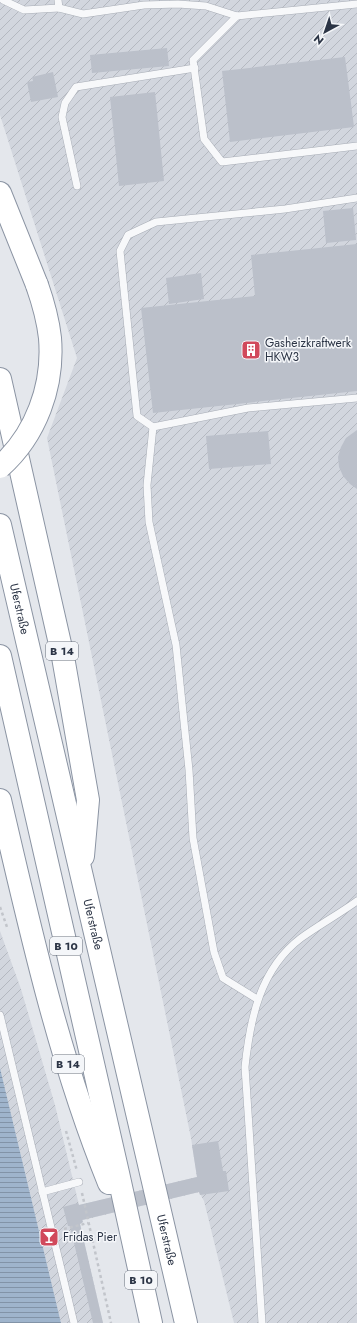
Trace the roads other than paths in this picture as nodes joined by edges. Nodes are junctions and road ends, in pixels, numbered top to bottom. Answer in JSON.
{"nodes":[{"id":1,"x":3,"y":0,"type":"edge"},
{"id":2,"x":58,"y":0,"type":"edge"},
{"id":3,"x":357,"y":4,"type":"edge"},
{"id":4,"x":59,"y":8,"type":"junction"},
{"id":5,"x":237,"y":16,"type":"junction"},
{"id":6,"x":195,"y":68,"type":"junction"},
{"id":7,"x":357,"y":146,"type":"edge"},
{"id":8,"x":77,"y":186,"type":"dead end"},
{"id":9,"x":0,"y":193,"type":"edge"},
{"id":10,"x":357,"y":198,"type":"edge"},
{"id":11,"x":0,"y":380,"type":"edge"},
{"id":12,"x":357,"y":398,"type":"edge"},
{"id":13,"x":153,"y":427,"type":"junction"},
{"id":14,"x":0,"y":467,"type":"edge"},
{"id":15,"x":0,"y":525,"type":"edge"},
{"id":16,"x":0,"y":656,"type":"edge"},
{"id":17,"x":0,"y":800,"type":"edge"},
{"id":18,"x":81,"y":875,"type":"junction"},
{"id":19,"x":357,"y":901,"type":"edge"},
{"id":20,"x":257,"y":999,"type":"junction"},
{"id":21,"x":0,"y":1015,"type":"edge"},
{"id":22,"x":79,"y":1182,"type":"road end"},
{"id":23,"x":42,"y":1192,"type":"junction"},
{"id":24,"x":131,"y":1237,"type":"junction"},
{"id":25,"x":74,"y":1323,"type":"edge"},
{"id":26,"x":151,"y":1323,"type":"edge"},
{"id":27,"x":186,"y":1323,"type":"edge"},
{"id":28,"x":262,"y":1323,"type":"edge"}],
"edges":[{"from":1,"to":4,"type":"lane"},
{"from":2,"to":4,"type":"lane"},
{"from":3,"to":5,"type":"lane"},
{"from":4,"to":5,"type":"lane"},
{"from":5,"to":6,"type":"lane"},
{"from":6,"to":7,"type":"lane"},
{"from":6,"to":8,"type":"lane"},
{"from":9,"to":14,"type":"highway","bridge":true},
{"from":10,"to":13,"type":"lane"},
{"from":11,"to":18,"type":"highway","number":"B 14"},
{"from":12,"to":13,"type":"lane"},
{"from":13,"to":20,"type":"lane"},
{"from":15,"to":18,"type":"highway","name":"Uferstraße","number":"B 10"},
{"from":16,"to":24,"type":"highway","number":"B 10"},
{"from":17,"to":24,"type":"highway","number":"B 14"},
{"from":18,"to":27,"type":"highway","name":"Uferstraße","number":"B 10"},
{"from":19,"to":20,"type":"lane"},
{"from":20,"to":28,"type":"lane"},
{"from":21,"to":23,"type":"lane"},
{"from":22,"to":23,"type":"lane"},
{"from":23,"to":25,"type":"lane"},
{"from":24,"to":26,"type":"highway","number":"B 10"}]}
